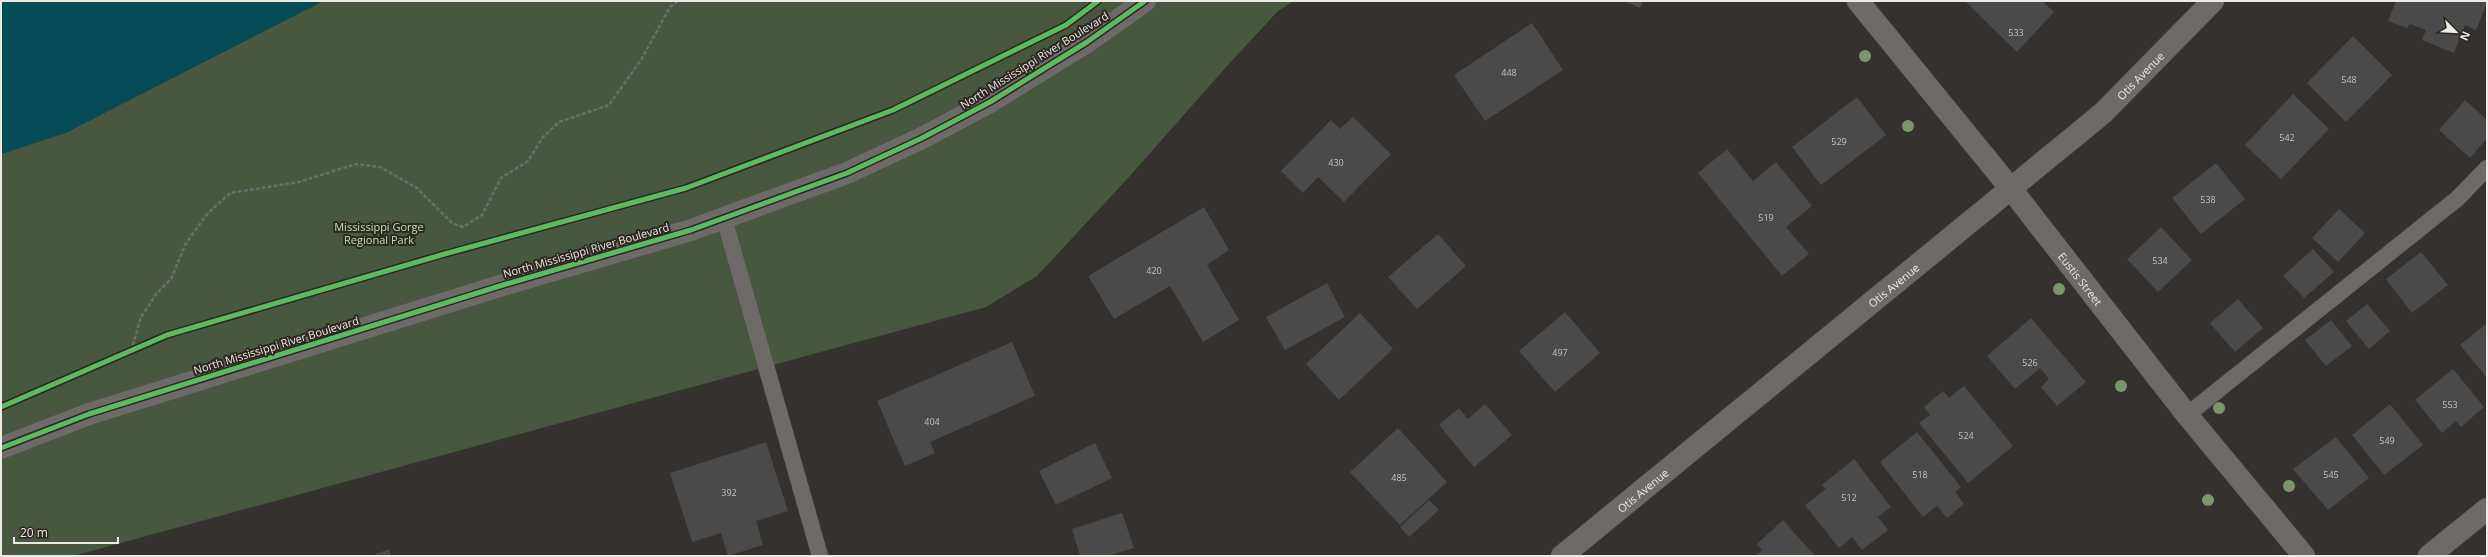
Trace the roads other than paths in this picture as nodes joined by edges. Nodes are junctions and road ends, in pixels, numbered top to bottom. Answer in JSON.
{"nodes":[{"id":1,"x":1145,"y":1,"type":"edge"},
{"id":2,"x":1858,"y":1,"type":"edge"},
{"id":3,"x":2213,"y":1,"type":"edge"},
{"id":4,"x":2487,"y":168,"type":"edge"},
{"id":5,"x":2011,"y":189,"type":"junction"},
{"id":6,"x":724,"y":218,"type":"junction"},
{"id":7,"x":2187,"y":415,"type":"junction"},
{"id":8,"x":1,"y":448,"type":"edge"},
{"id":9,"x":2487,"y":509,"type":"edge"},
{"id":10,"x":820,"y":556,"type":"edge"},
{"id":11,"x":1562,"y":556,"type":"edge"},
{"id":12,"x":2304,"y":556,"type":"edge"},
{"id":13,"x":2429,"y":556,"type":"edge"}],
"edges":[{"from":1,"to":6,"type":"street","name":"North Mississippi River Boulevard"},
{"from":2,"to":5,"type":"street","name":"Eustis Street"},
{"from":3,"to":5,"type":"street","name":"Otis Avenue"},
{"from":4,"to":7,"type":"lane"},
{"from":5,"to":7,"type":"street","name":"Eustis Street"},
{"from":5,"to":11,"type":"street","name":"Otis Avenue"},
{"from":6,"to":8,"type":"street","name":"North Mississippi River Boulevard"},
{"from":6,"to":10,"type":"lane"},
{"from":7,"to":12,"type":"street","name":"Eustis Street"},
{"from":9,"to":13,"type":"street"}]}
